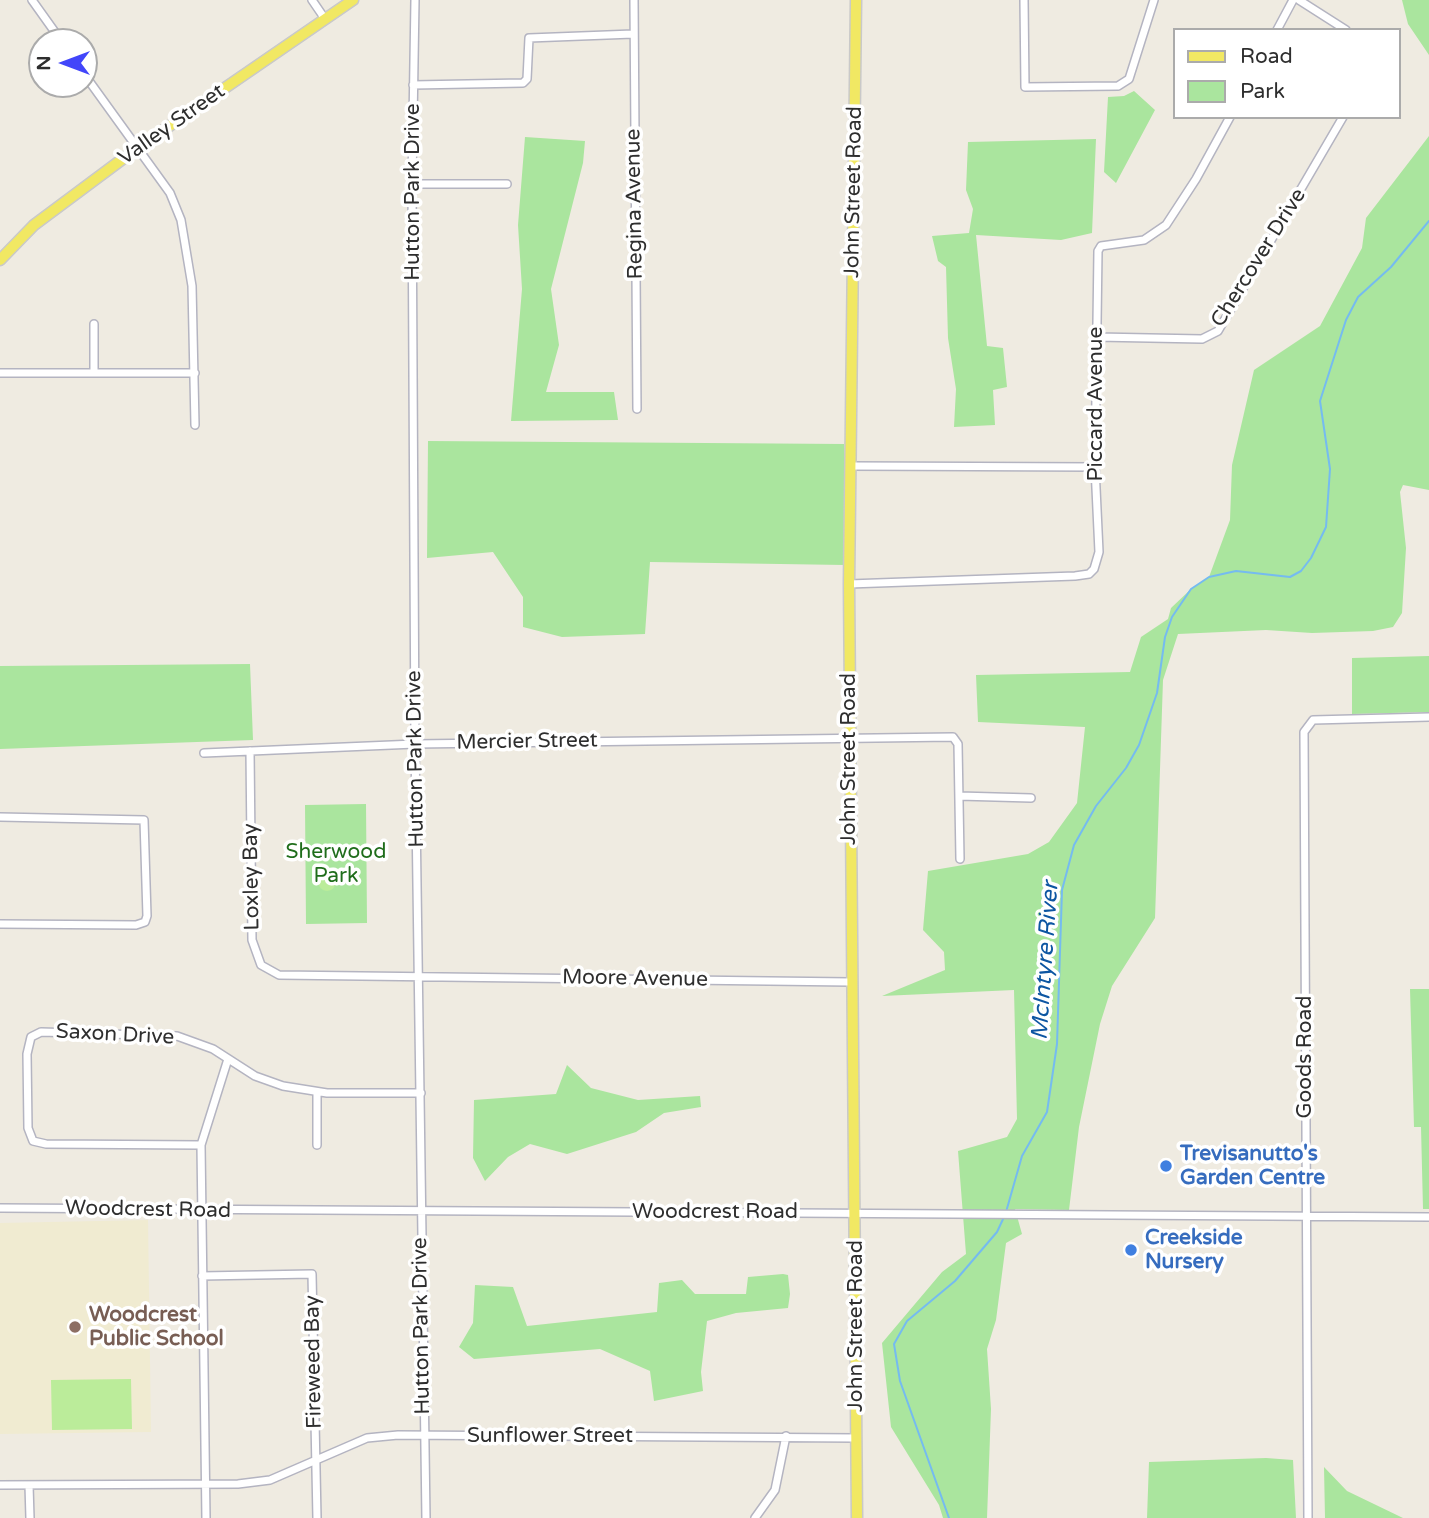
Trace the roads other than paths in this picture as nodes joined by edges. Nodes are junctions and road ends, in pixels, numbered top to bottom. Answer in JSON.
{"nodes":[{"id":1,"x":32,"y":0,"type":"edge"},
{"id":2,"x":312,"y":0,"type":"edge"},
{"id":3,"x":353,"y":0,"type":"edge"},
{"id":4,"x":415,"y":0,"type":"edge"},
{"id":5,"x":634,"y":0,"type":"edge"},
{"id":6,"x":856,"y":0,"type":"edge"},
{"id":7,"x":1024,"y":0,"type":"edge"},
{"id":8,"x":1154,"y":0,"type":"edge"},
{"id":9,"x":1293,"y":0,"type":"edge"},
{"id":10,"x":1298,"y":0,"type":"edge"},
{"id":11,"x":325,"y":19,"type":"junction"},
{"id":12,"x":52,"y":28,"type":"edge"},
{"id":13,"x":1278,"y":28,"type":"edge"},
{"id":14,"x":1343,"y":28,"type":"edge"},
{"id":15,"x":634,"y":34,"type":"junction"},
{"id":16,"x":413,"y":85,"type":"junction"},
{"id":17,"x":98,"y":94,"type":"edge"},
{"id":18,"x":1229,"y":119,"type":"edge"},
{"id":19,"x":1342,"y":119,"type":"edge"},
{"id":20,"x":136,"y":149,"type":"junction"},
{"id":21,"x":412,"y":184,"type":"junction"},
{"id":22,"x":508,"y":184,"type":"dead end"},
{"id":23,"x":0,"y":260,"type":"edge"},
{"id":24,"x":94,"y":324,"type":"dead end"},
{"id":25,"x":1097,"y":337,"type":"junction"},
{"id":26,"x":0,"y":373,"type":"edge"},
{"id":27,"x":94,"y":373,"type":"junction"},
{"id":28,"x":195,"y":373,"type":"junction"},
{"id":29,"x":637,"y":409,"type":"dead end"},
{"id":30,"x":195,"y":425,"type":"dead end"},
{"id":31,"x":851,"y":466,"type":"junction"},
{"id":32,"x":1095,"y":467,"type":"junction"},
{"id":33,"x":849,"y":584,"type":"junction"},
{"id":34,"x":1429,"y":717,"type":"edge"},
{"id":35,"x":849,"y":737,"type":"junction"},
{"id":36,"x":415,"y":744,"type":"junction"},
{"id":37,"x":250,"y":751,"type":"junction"},
{"id":38,"x":204,"y":753,"type":"dead end"},
{"id":39,"x":959,"y":796,"type":"junction"},
{"id":40,"x":1031,"y":797,"type":"dead end"},
{"id":41,"x":0,"y":817,"type":"edge"},
{"id":42,"x":960,"y":859,"type":"dead end"},
{"id":43,"x":0,"y":925,"type":"edge"},
{"id":44,"x":420,"y":976,"type":"junction"},
{"id":45,"x":850,"y":982,"type":"junction"},
{"id":46,"x":228,"y":1059,"type":"junction"},
{"id":47,"x":317,"y":1093,"type":"junction"},
{"id":48,"x":421,"y":1093,"type":"junction"},
{"id":49,"x":201,"y":1145,"type":"junction"},
{"id":50,"x":317,"y":1145,"type":"dead end"},
{"id":51,"x":0,"y":1208,"type":"edge"},
{"id":52,"x":202,"y":1211,"type":"junction"},
{"id":53,"x":419,"y":1211,"type":"junction"},
{"id":54,"x":856,"y":1212,"type":"junction"},
{"id":55,"x":1306,"y":1217,"type":"junction"},
{"id":56,"x":1429,"y":1217,"type":"edge"},
{"id":57,"x":202,"y":1276,"type":"junction"},
{"id":58,"x":786,"y":1436,"type":"junction"},
{"id":59,"x":425,"y":1437,"type":"junction"},
{"id":60,"x":856,"y":1438,"type":"junction"},
{"id":61,"x":317,"y":1460,"type":"junction"},
{"id":62,"x":206,"y":1484,"type":"junction"},
{"id":63,"x":0,"y":1485,"type":"edge"},
{"id":64,"x":29,"y":1485,"type":"junction"},
{"id":65,"x":30,"y":1518,"type":"edge"},
{"id":66,"x":206,"y":1518,"type":"edge"},
{"id":67,"x":317,"y":1518,"type":"edge"},
{"id":68,"x":426,"y":1518,"type":"edge"},
{"id":69,"x":755,"y":1518,"type":"edge"},
{"id":70,"x":856,"y":1518,"type":"edge"},
{"id":71,"x":1308,"y":1518,"type":"edge"}],
"edges":[{"from":1,"to":12,"type":"street"},
{"from":2,"to":11,"type":"street"},
{"from":3,"to":11,"type":"main road","name":"Valley Street"},
{"from":4,"to":16,"type":"street","name":"Hutton Park Drive"},
{"from":5,"to":15,"type":"street","name":"Regina Avenue"},
{"from":6,"to":31,"type":"main road","name":"John Street Road"},
{"from":7,"to":8,"type":"street"},
{"from":9,"to":13,"type":"street"},
{"from":10,"to":14,"type":"street"},
{"from":11,"to":20,"type":"main road","name":"Valley Street"},
{"from":15,"to":16,"type":"street"},
{"from":15,"to":29,"type":"street","name":"Regina Avenue"},
{"from":16,"to":21,"type":"street","name":"Hutton Park Drive"},
{"from":17,"to":20,"type":"street"},
{"from":18,"to":25,"type":"street","name":"Piccard Avenue"},
{"from":19,"to":25,"type":"street","name":"Chercover Drive"},
{"from":20,"to":23,"type":"main road","name":"Valley Street"},
{"from":20,"to":28,"type":"street"},
{"from":21,"to":22,"type":"street"},
{"from":21,"to":36,"type":"street","name":"Hutton Park Drive"},
{"from":24,"to":27,"type":"street"},
{"from":25,"to":32,"type":"street","name":"Piccard Avenue"},
{"from":26,"to":27,"type":"street"},
{"from":27,"to":28,"type":"street"},
{"from":28,"to":30,"type":"street"},
{"from":31,"to":32,"type":"street"},
{"from":31,"to":33,"type":"main road","name":"John Street Road"},
{"from":32,"to":33,"type":"street","name":"Piccard Avenue"},
{"from":33,"to":35,"type":"main road","name":"John Street Road"},
{"from":34,"to":55,"type":"street","name":"Goods Road"},
{"from":35,"to":36,"type":"street","name":"Mercier Street"},
{"from":35,"to":39,"type":"street","name":"Mercier Street"},
{"from":35,"to":45,"type":"main road","name":"John Street Road"},
{"from":36,"to":37,"type":"street","name":"Mercier Street"},
{"from":36,"to":44,"type":"street","name":"Hutton Park Drive"},
{"from":37,"to":38,"type":"street","name":"Mercier Street"},
{"from":37,"to":44,"type":"street","name":"Loxley Bay"},
{"from":39,"to":40,"type":"street"},
{"from":39,"to":42,"type":"street"},
{"from":41,"to":43,"type":"street"},
{"from":44,"to":45,"type":"street","name":"Moore Avenue"},
{"from":44,"to":48,"type":"street","name":"Hutton Park Drive"},
{"from":45,"to":54,"type":"main road","name":"John Street Road"},
{"from":46,"to":47,"type":"street","name":"Saxon Drive"},
{"from":46,"to":49,"type":"street"},
{"from":46,"to":49,"type":"street","name":"Saxon Drive"},
{"from":47,"to":48,"type":"street","name":"Saxon Drive"},
{"from":47,"to":50,"type":"street"},
{"from":48,"to":53,"type":"street","name":"Hutton Park Drive"},
{"from":49,"to":52,"type":"street"},
{"from":51,"to":52,"type":"street","name":"Woodcrest Road"},
{"from":52,"to":53,"type":"street","name":"Woodcrest Road"},
{"from":52,"to":57,"type":"street"},
{"from":53,"to":54,"type":"street","name":"Woodcrest Road"},
{"from":53,"to":59,"type":"street","name":"Hutton Park Drive"},
{"from":54,"to":55,"type":"street","name":"Woodcrest Road"},
{"from":54,"to":60,"type":"main road","name":"John Street Road"},
{"from":55,"to":56,"type":"street","name":"Woodcrest Road"},
{"from":55,"to":71,"type":"street","name":"Goods Road"},
{"from":57,"to":61,"type":"street","name":"Fireweed Bay"},
{"from":57,"to":62,"type":"street"},
{"from":58,"to":59,"type":"street","name":"Sunflower Street"},
{"from":58,"to":60,"type":"street","name":"Sunflower Street"},
{"from":58,"to":69,"type":"street"},
{"from":59,"to":61,"type":"street","name":"Sunflower Street"},
{"from":59,"to":68,"type":"street","name":"Hutton Park Drive"},
{"from":60,"to":70,"type":"main road","name":"John Street Road"},
{"from":61,"to":62,"type":"street","name":"Sunflower Street"},
{"from":61,"to":67,"type":"street","name":"Fireweed Bay"},
{"from":62,"to":64,"type":"street","name":"Sunflower Street"},
{"from":62,"to":66,"type":"street"},
{"from":63,"to":64,"type":"street","name":"Sunflower Street"},
{"from":64,"to":65,"type":"street"}]}
